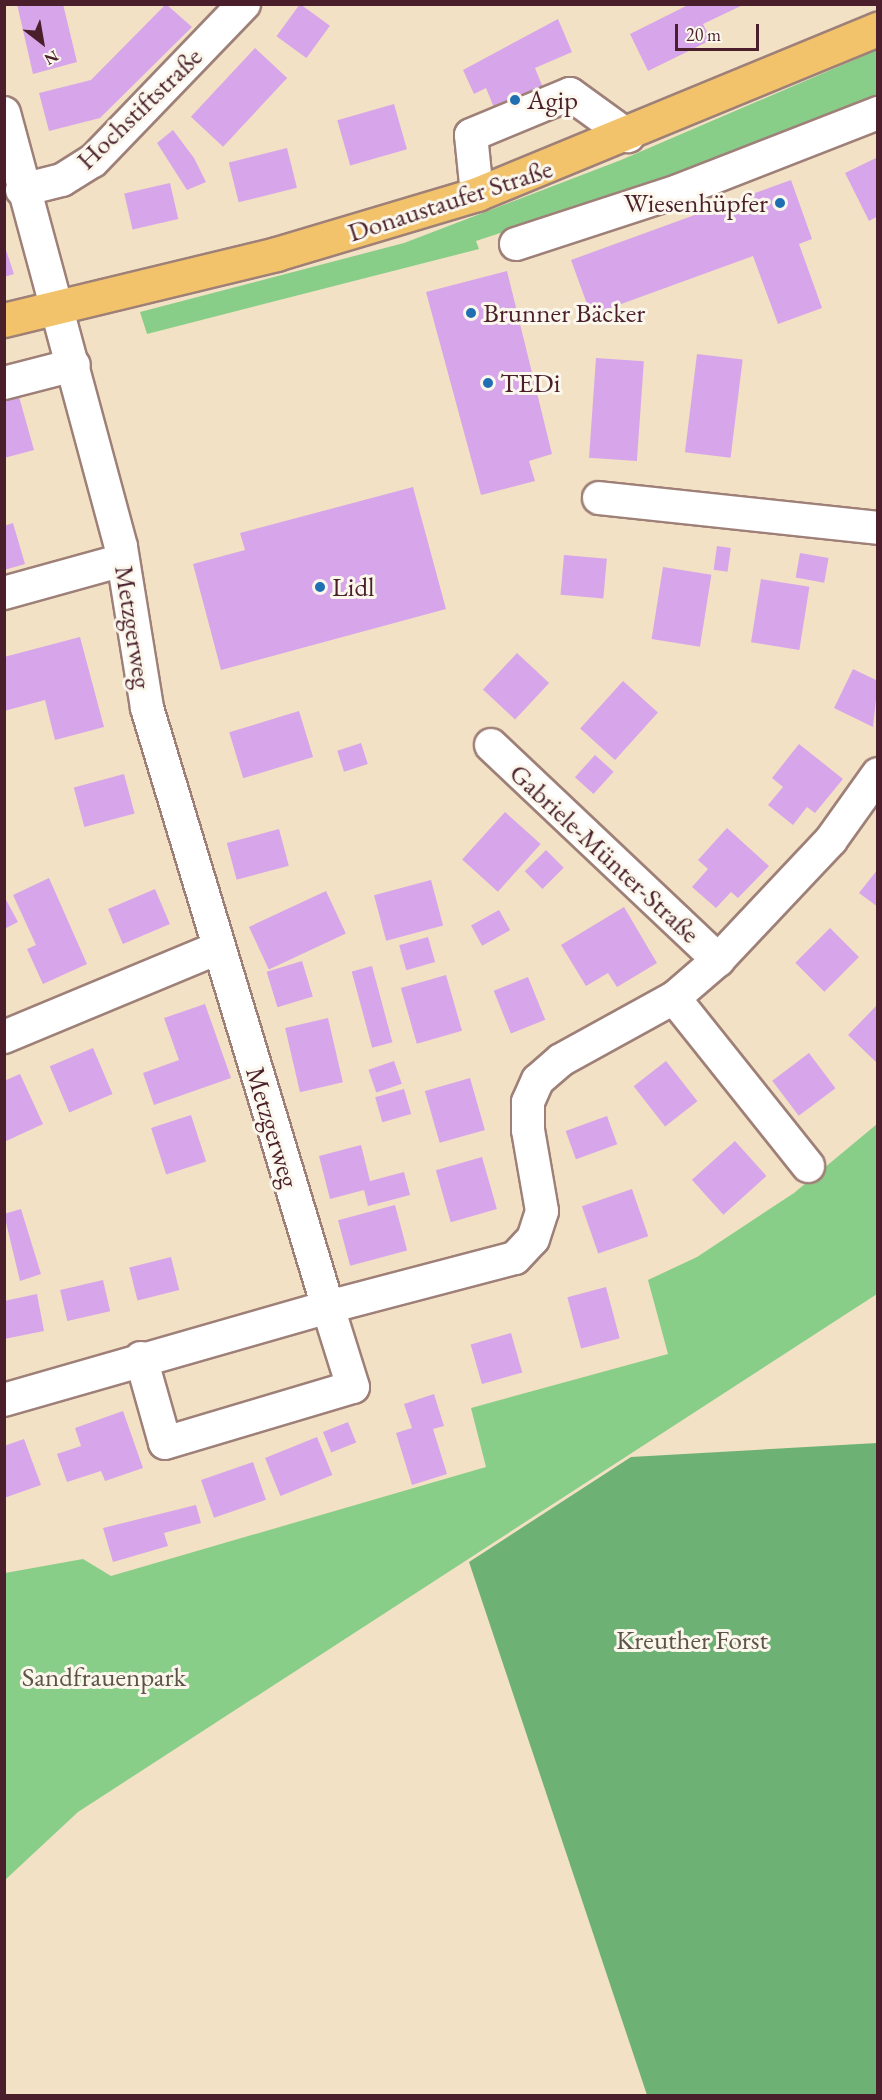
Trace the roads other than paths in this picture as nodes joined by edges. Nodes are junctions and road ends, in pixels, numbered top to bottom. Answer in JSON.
{"nodes":[{"id":1,"x":244,"y":4,"type":"edge"},
{"id":2,"x":878,"y":29,"type":"edge"},
{"id":3,"x":4,"y":113,"type":"edge"},
{"id":4,"x":878,"y":113,"type":"edge"},
{"id":5,"x":628,"y":136,"type":"junction"},
{"id":6,"x":22,"y":190,"type":"junction"},
{"id":7,"x":477,"y":194,"type":"junction"},
{"id":8,"x":516,"y":244,"type":"dead end"},
{"id":9,"x":56,"y":305,"type":"junction"},
{"id":10,"x":4,"y":320,"type":"edge"},
{"id":11,"x":74,"y":365,"type":"junction"},
{"id":12,"x":4,"y":383,"type":"edge"},
{"id":13,"x":599,"y":498,"type":"dead end"},
{"id":14,"x":878,"y":528,"type":"edge"},
{"id":15,"x":123,"y":560,"type":"junction"},
{"id":16,"x":4,"y":593,"type":"edge"},
{"id":17,"x":491,"y":745,"type":"dead end"},
{"id":18,"x":878,"y":774,"type":"edge"},
{"id":19,"x":218,"y":948,"type":"junction"},
{"id":20,"x":718,"y":960,"type":"junction"},
{"id":21,"x":674,"y":998,"type":"junction"},
{"id":22,"x":4,"y":1037,"type":"edge"},
{"id":23,"x":808,"y":1166,"type":"dead end"},
{"id":24,"x":328,"y":1307,"type":"junction"},
{"id":25,"x":141,"y":1358,"type":"junction"},
{"id":26,"x":4,"y":1400,"type":"edge"}],
"edges":[{"from":1,"to":6,"type":"street","name":"Hochstiftstraße"},
{"from":2,"to":5,"type":"main road","name":"Donaustaufer Straße"},
{"from":3,"to":6,"type":"street","name":"Metzgerweg"},
{"from":4,"to":8,"type":"street"},
{"from":5,"to":7,"type":"main road","name":"Donaustaufer Straße"},
{"from":5,"to":7,"type":"street"},
{"from":6,"to":9,"type":"street","name":"Metzgerweg"},
{"from":7,"to":9,"type":"main road","name":"Donaustaufer Straße"},
{"from":9,"to":10,"type":"main road","name":"Donaustaufer Straße"},
{"from":9,"to":11,"type":"street","name":"Metzgerweg"},
{"from":11,"to":12,"type":"street"},
{"from":11,"to":15,"type":"street","name":"Metzgerweg"},
{"from":13,"to":14,"type":"street"},
{"from":15,"to":16,"type":"street"},
{"from":15,"to":19,"type":"street","name":"Metzgerweg"},
{"from":17,"to":20,"type":"street","name":"Gabriele-Münter-Straße"},
{"from":18,"to":20,"type":"street"},
{"from":19,"to":22,"type":"street"},
{"from":19,"to":24,"type":"street","name":"Metzgerweg"},
{"from":20,"to":21,"type":"street"},
{"from":21,"to":23,"type":"street"},
{"from":21,"to":24,"type":"street"},
{"from":24,"to":25,"type":"street"},
{"from":24,"to":25,"type":"street","name":"Metzgerweg"},
{"from":25,"to":26,"type":"street"}]}
